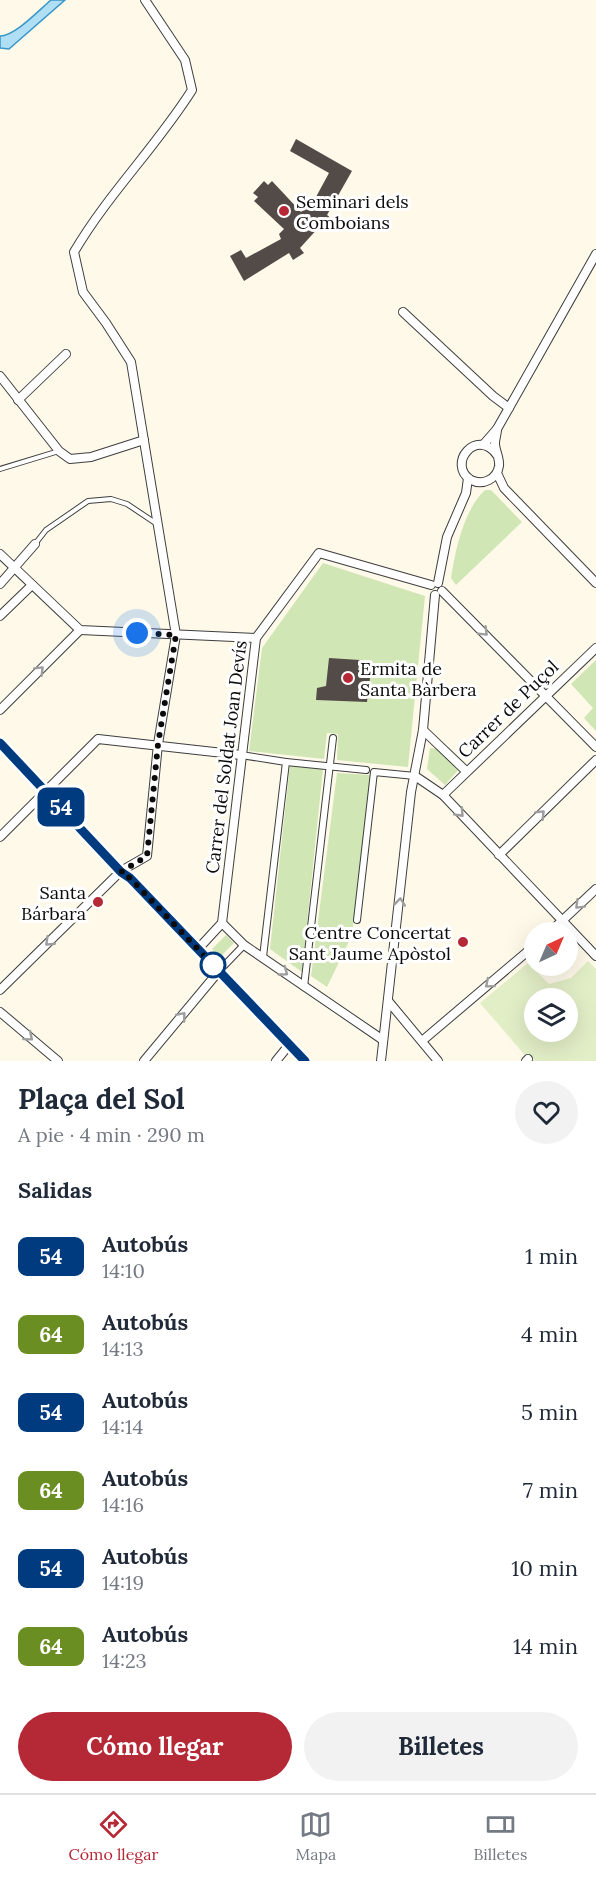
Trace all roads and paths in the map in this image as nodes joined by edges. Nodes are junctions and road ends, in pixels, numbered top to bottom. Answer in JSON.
{"nodes":[{"id":1,"x":146,"y":0,"type":"edge"},
{"id":2,"x":596,"y":254,"type":"edge"},
{"id":3,"x":404,"y":312,"type":"dead end"},
{"id":4,"x":66,"y":354,"type":"dead end"},
{"id":5,"x":0,"y":376,"type":"edge"},
{"id":6,"x":18,"y":400,"type":"junction"},
{"id":7,"x":509,"y":408,"type":"junction"},
{"id":8,"x":497,"y":429,"type":"junction"},
{"id":9,"x":144,"y":440,"type":"junction"},
{"id":10,"x":483,"y":445,"type":"junction"},
{"id":11,"x":59,"y":451,"type":"junction"},
{"id":12,"x":497,"y":455,"type":"junction"},
{"id":13,"x":0,"y":469,"type":"edge"},
{"id":14,"x":497,"y":473,"type":"junction"},
{"id":15,"x":468,"y":478,"type":"junction"},
{"id":16,"x":489,"y":480,"type":"junction"},
{"id":17,"x":478,"y":482,"type":"junction"},
{"id":18,"x":504,"y":488,"type":"junction"},
{"id":19,"x":466,"y":493,"type":"junction"},
{"id":20,"x":158,"y":525,"type":"junction"},
{"id":21,"x":35,"y":544,"type":"joint"},
{"id":22,"x":0,"y":554,"type":"edge"},
{"id":23,"x":14,"y":568,"type":"junction"},
{"id":24,"x":596,"y":583,"type":"edge"},
{"id":25,"x":0,"y":584,"type":"edge"},
{"id":26,"x":32,"y":585,"type":"junction"},
{"id":27,"x":437,"y":588,"type":"junction"},
{"id":28,"x":0,"y":616,"type":"edge"},
{"id":29,"x":80,"y":630,"type":"junction"},
{"id":30,"x":176,"y":635,"type":"junction"},
{"id":31,"x":256,"y":638,"type":"junction"},
{"id":32,"x":596,"y":648,"type":"edge"},
{"id":33,"x":546,"y":695,"type":"junction"},
{"id":34,"x":0,"y":711,"type":"edge"},
{"id":35,"x":423,"y":730,"type":"junction"},
{"id":36,"x":333,"y":738,"type":"dead end"},
{"id":37,"x":0,"y":743,"type":"edge"},
{"id":38,"x":158,"y":744,"type":"junction"},
{"id":39,"x":596,"y":747,"type":"edge"},
{"id":40,"x":241,"y":755,"type":"junction"},
{"id":41,"x":596,"y":760,"type":"edge"},
{"id":42,"x":286,"y":762,"type":"junction"},
{"id":43,"x":330,"y":765,"type":"junction"},
{"id":44,"x":366,"y":770,"type":"dead end"},
{"id":45,"x":466,"y":771,"type":"junction"},
{"id":46,"x":415,"y":776,"type":"junction"},
{"id":47,"x":46,"y":790,"type":"junction"},
{"id":48,"x":443,"y":795,"type":"junction"},
{"id":49,"x":0,"y":837,"type":"edge"},
{"id":50,"x":499,"y":855,"type":"junction"},
{"id":51,"x":121,"y":872,"type":"junction"},
{"id":52,"x":596,"y":889,"type":"edge"},
{"id":53,"x":357,"y":920,"type":"dead end"},
{"id":54,"x":563,"y":922,"type":"joint"},
{"id":55,"x":222,"y":923,"type":"junction"},
{"id":56,"x":578,"y":937,"type":"edge"},
{"id":57,"x":244,"y":945,"type":"junction"},
{"id":58,"x":198,"y":949,"type":"junction"},
{"id":59,"x":524,"y":954,"type":"edge"},
{"id":60,"x":596,"y":956,"type":"edge"},
{"id":61,"x":263,"y":957,"type":"junction"},
{"id":62,"x":219,"y":971,"type":"junction"},
{"id":63,"x":304,"y":987,"type":"junction"},
{"id":64,"x":0,"y":990,"type":"edge"},
{"id":65,"x":389,"y":1002,"type":"junction"},
{"id":66,"x":0,"y":1012,"type":"edge"},
{"id":67,"x":383,"y":1040,"type":"junction"},
{"id":68,"x":422,"y":1041,"type":"junction"},
{"id":69,"x":289,"y":1045,"type":"junction"},
{"id":70,"x":58,"y":1061,"type":"edge"},
{"id":71,"x":144,"y":1061,"type":"edge"},
{"id":72,"x":276,"y":1061,"type":"edge"},
{"id":73,"x":305,"y":1061,"type":"edge"},
{"id":74,"x":381,"y":1061,"type":"edge"},
{"id":75,"x":438,"y":1061,"type":"edge"}],
"edges":[{"from":1,"to":9,"type":"street"},
{"from":2,"to":7,"type":"street"},
{"from":3,"to":7,"type":"street"},
{"from":4,"to":6,"type":"street"},
{"from":5,"to":6,"type":"street"},
{"from":6,"to":11,"type":"street"},
{"from":7,"to":8,"type":"street"},
{"from":8,"to":10,"type":"street"},
{"from":8,"to":12,"type":"street"},
{"from":9,"to":11,"type":"street"},
{"from":9,"to":20,"type":"street"},
{"from":10,"to":12,"type":"street"},
{"from":10,"to":15,"type":"street"},
{"from":11,"to":13,"type":"lane"},
{"from":12,"to":14,"type":"street"},
{"from":14,"to":16,"type":"street"},
{"from":14,"to":18,"type":"street"},
{"from":15,"to":17,"type":"street"},
{"from":15,"to":19,"type":"street"},
{"from":16,"to":17,"type":"street"},
{"from":16,"to":18,"type":"street"},
{"from":17,"to":19,"type":"street"},
{"from":18,"to":24,"type":"street"},
{"from":19,"to":27,"type":"street"},
{"from":20,"to":21,"type":"lane"},
{"from":20,"to":30,"type":"street"},
{"from":21,"to":23,"type":"street"},
{"from":22,"to":23,"type":"street"},
{"from":23,"to":25,"type":"street"},
{"from":23,"to":26,"type":"street"},
{"from":26,"to":28,"type":"street"},
{"from":26,"to":29,"type":"street"},
{"from":27,"to":31,"type":"street","name":"Carrer del Soldat Joan Devís"},
{"from":27,"to":33,"type":"street","one_way":true},
{"from":27,"to":35,"type":"street"},
{"from":29,"to":30,"type":"street"},
{"from":34,"to":29,"type":"street","one_way":true},
{"from":30,"to":31,"type":"street"},
{"from":30,"to":38,"type":"street"},
{"from":31,"to":40,"type":"street","name":"Carrer del Soldat Joan Devís"},
{"from":32,"to":33,"type":"street","name":"Carrer de Puçol"},
{"from":33,"to":39,"type":"street"},
{"from":33,"to":45,"type":"street","name":"Carrer de Puçol"},
{"from":35,"to":45,"type":"street"},
{"from":35,"to":46,"type":"street"},
{"from":36,"to":43,"type":"street"},
{"from":37,"to":47,"type":"street"},
{"from":38,"to":40,"type":"street"},
{"from":38,"to":47,"type":"street"},
{"from":38,"to":51,"type":"street"},
{"from":40,"to":42,"type":"street"},
{"from":40,"to":55,"type":"street","name":"Carrer del Soldat Joan Devís"},
{"from":50,"to":41,"type":"street","one_way":true},
{"from":42,"to":43,"type":"street"},
{"from":42,"to":61,"type":"street"},
{"from":43,"to":44,"type":"street"},
{"from":43,"to":63,"type":"street"},
{"from":45,"to":48,"type":"street","name":"Carrer de Puçol"},
{"from":46,"to":48,"type":"street"},
{"from":46,"to":53,"type":"street"},
{"from":65,"to":46,"type":"street","one_way":true},
{"from":47,"to":49,"type":"street"},
{"from":47,"to":51,"type":"street"},
{"from":48,"to":50,"type":"street","one_way":true},
{"from":50,"to":54,"type":"street"},
{"from":51,"to":58,"type":"street"},
{"from":51,"to":64,"type":"street","one_way":true},
{"from":52,"to":54,"type":"street","one_way":true},
{"from":55,"to":57,"type":"street"},
{"from":55,"to":58,"type":"street"},
{"from":56,"to":60,"type":"street"},
{"from":57,"to":61,"type":"street"},
{"from":57,"to":62,"type":"street"},
{"from":58,"to":62,"type":"street"},
{"from":59,"to":68,"type":"street","one_way":true},
{"from":61,"to":63,"type":"street","one_way":true},
{"from":62,"to":69,"type":"street"},
{"from":71,"to":62,"type":"street","one_way":true},
{"from":63,"to":67,"type":"street"},
{"from":65,"to":67,"type":"street"},
{"from":65,"to":68,"type":"street"},
{"from":66,"to":70,"type":"street","one_way":true},
{"from":67,"to":74,"type":"street"},
{"from":68,"to":75,"type":"street"},
{"from":69,"to":72,"type":"street"},
{"from":69,"to":73,"type":"street"}]}
